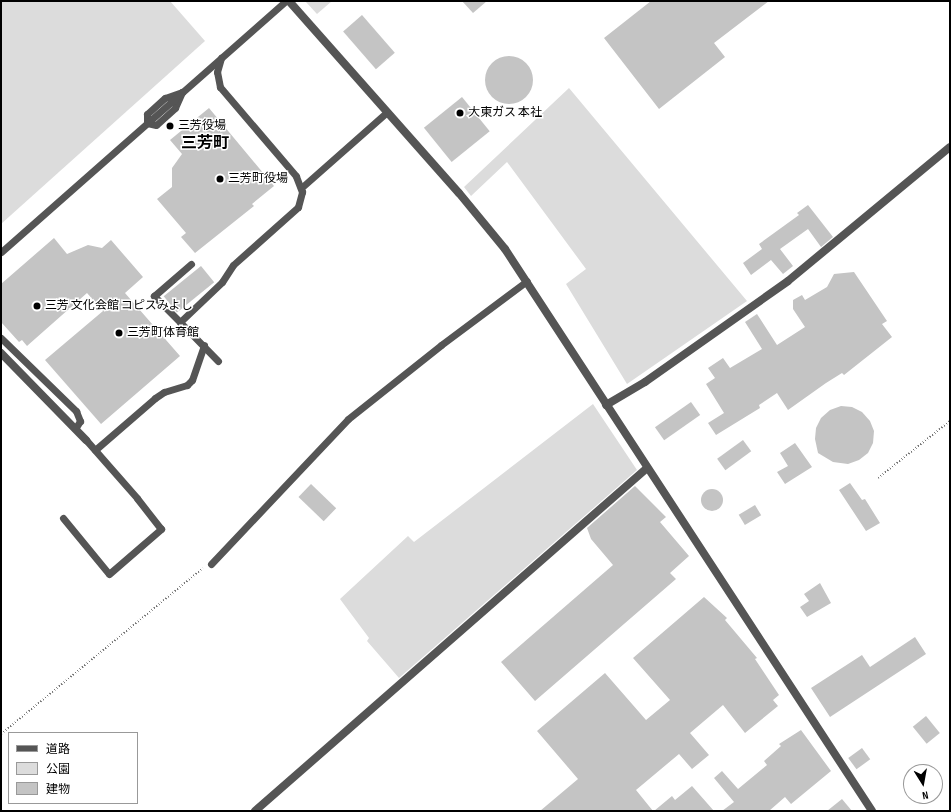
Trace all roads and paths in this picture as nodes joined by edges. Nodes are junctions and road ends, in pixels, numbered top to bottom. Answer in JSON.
{"nodes":[{"id":1,"x":288,"y":1,"type":"edge"},
{"id":2,"x":221,"y":58,"type":"junction"},
{"id":3,"x":387,"y":112,"type":"junction"},
{"id":4,"x":950,"y":147,"type":"edge"},
{"id":5,"x":302,"y":188,"type":"junction"},
{"id":6,"x":1,"y":252,"type":"edge"},
{"id":7,"x":191,"y":264,"type":"dead end"},
{"id":8,"x":527,"y":281,"type":"junction"},
{"id":9,"x":180,"y":322,"type":"junction"},
{"id":10,"x":1,"y":338,"type":"edge"},
{"id":11,"x":204,"y":345,"type":"junction"},
{"id":12,"x":1,"y":353,"type":"edge"},
{"id":13,"x":218,"y":360,"type":"dead end"},
{"id":14,"x":606,"y":405,"type":"junction"},
{"id":15,"x":950,"y":421,"type":"edge"},
{"id":16,"x":75,"y":428,"type":"junction"},
{"id":17,"x":86,"y":440,"type":"joint"},
{"id":18,"x":95,"y":450,"type":"junction"},
{"id":19,"x":647,"y":468,"type":"junction"},
{"id":20,"x":878,"y":478,"type":"dead end"},
{"id":21,"x":63,"y":518,"type":"dead end"},
{"id":22,"x":211,"y":564,"type":"joint"},
{"id":23,"x":1,"y":734,"type":"edge"},
{"id":24,"x":255,"y":811,"type":"edge"},
{"id":25,"x":872,"y":811,"type":"edge"}],
"edges":[{"from":1,"to":2,"type":"lane"},
{"from":1,"to":3,"type":"street"},
{"from":2,"to":5,"type":"lane"},
{"from":2,"to":6,"type":"lane"},
{"from":3,"to":5,"type":"lane"},
{"from":3,"to":8,"type":"street"},
{"from":4,"to":14,"type":"street"},
{"from":5,"to":9,"type":"lane"},
{"from":7,"to":9,"type":"lane"},
{"from":8,"to":14,"type":"street"},
{"from":8,"to":22,"type":"lane"},
{"from":9,"to":11,"type":"lane"},
{"from":10,"to":16,"type":"lane"},
{"from":11,"to":13,"type":"lane"},
{"from":11,"to":18,"type":"lane"},
{"from":12,"to":16,"type":"street"},
{"from":14,"to":19,"type":"street"},
{"from":15,"to":20,"type":"path"},
{"from":16,"to":17,"type":"street"},
{"from":17,"to":18,"type":"lane"},
{"from":18,"to":21,"type":"lane"},
{"from":19,"to":24,"type":"street"},
{"from":19,"to":25,"type":"street"},
{"from":22,"to":23,"type":"path"}]}
